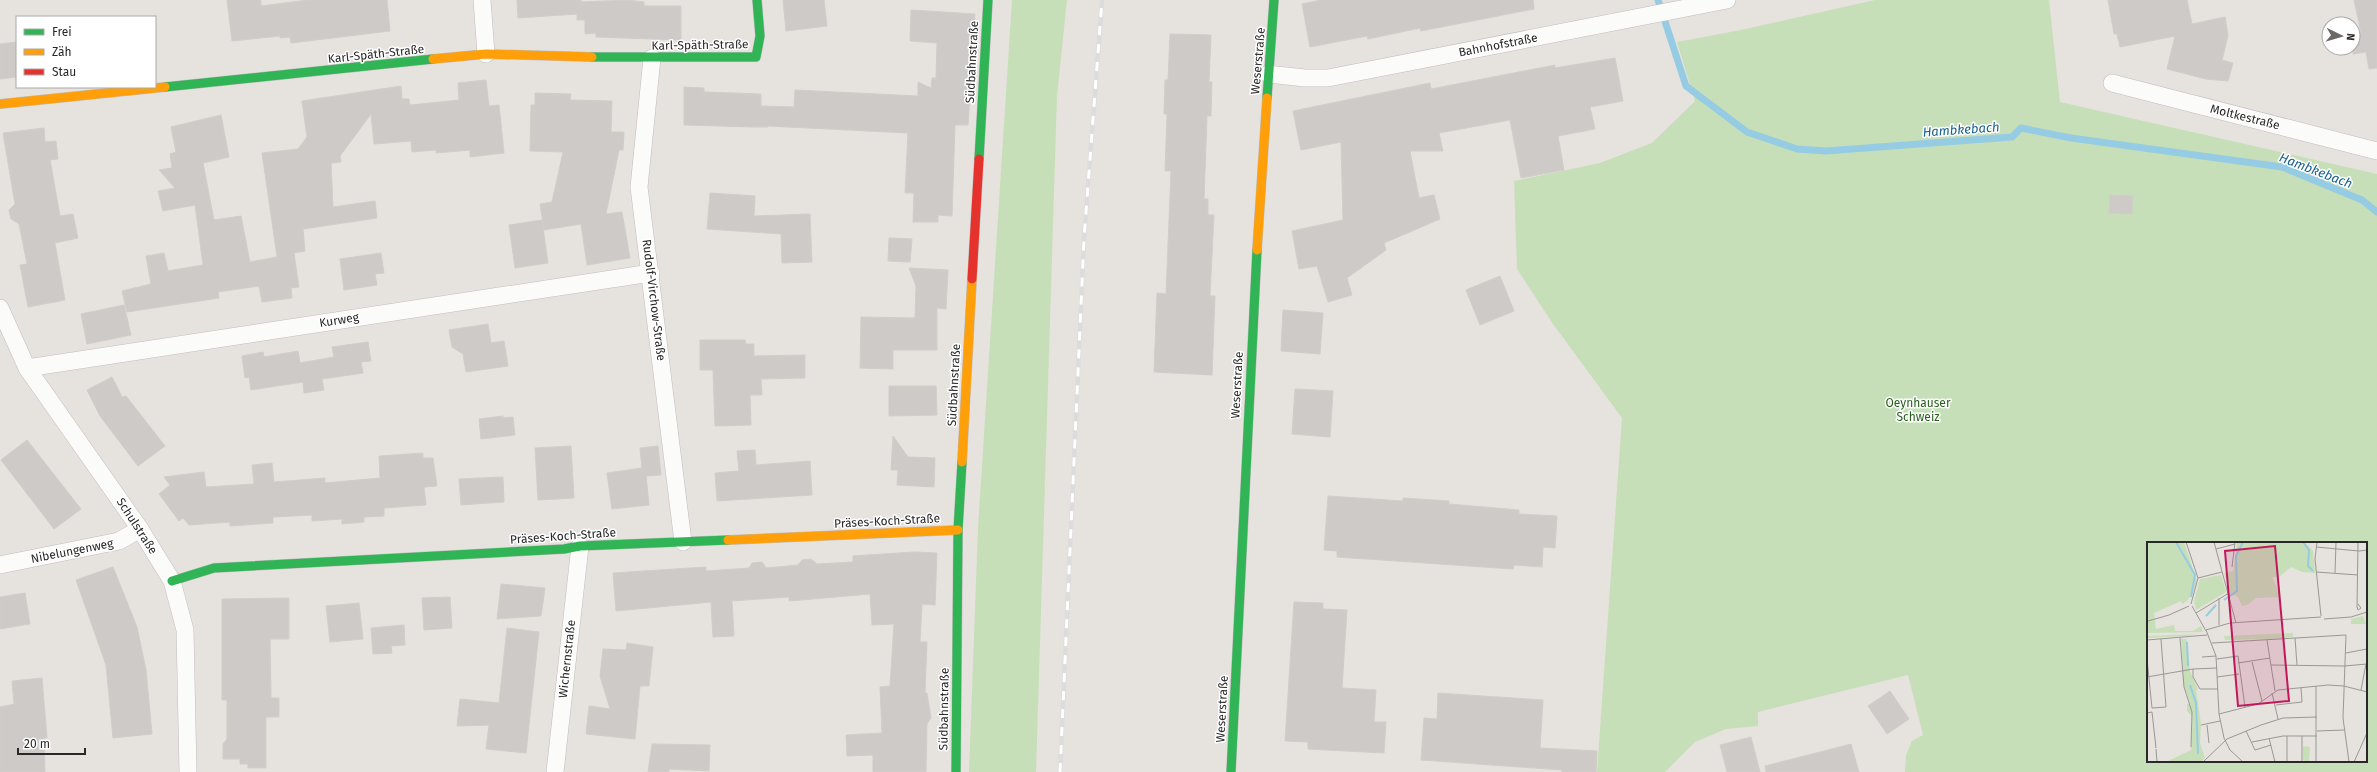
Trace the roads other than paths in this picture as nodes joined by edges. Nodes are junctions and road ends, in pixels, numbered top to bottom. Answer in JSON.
{"nodes":[{"id":1,"x":482,"y":0,"type":"edge"},
{"id":2,"x":757,"y":0,"type":"edge"},
{"id":3,"x":988,"y":0,"type":"edge"},
{"id":4,"x":1274,"y":0,"type":"edge"},
{"id":5,"x":1723,"y":0,"type":"edge"},
{"id":6,"x":486,"y":54,"type":"junction"},
{"id":7,"x":652,"y":58,"type":"junction"},
{"id":8,"x":1268,"y":74,"type":"junction"},
{"id":9,"x":2112,"y":83,"type":"dead end"},
{"id":10,"x":156,"y":88,"type":"edge"},
{"id":11,"x":156,"y":88,"type":"edge"},
{"id":12,"x":0,"y":104,"type":"edge"},
{"id":13,"x":2377,"y":151,"type":"edge"},
{"id":14,"x":651,"y":273,"type":"junction"},
{"id":15,"x":0,"y":308,"type":"edge"},
{"id":16,"x":27,"y":368,"type":"junction"},
{"id":17,"x":140,"y":529,"type":"junction"},
{"id":18,"x":958,"y":530,"type":"junction"},
{"id":19,"x":683,"y":542,"type":"junction"},
{"id":20,"x":580,"y":546,"type":"junction"},
{"id":21,"x":0,"y":565,"type":"edge"},
{"id":22,"x":172,"y":581,"type":"junction"},
{"id":23,"x":188,"y":772,"type":"edge"},
{"id":24,"x":555,"y":772,"type":"edge"},
{"id":25,"x":956,"y":772,"type":"edge"},
{"id":26,"x":1232,"y":772,"type":"edge"}],
"edges":[{"from":1,"to":6,"type":"street"},
{"from":2,"to":7,"type":"street","name":"Karl-Späth-Straße"},
{"from":3,"to":18,"type":"street","name":"Südbahnstraße"},
{"from":4,"to":8,"type":"street","name":"Weserstraße"},
{"from":5,"to":8,"type":"street","name":"Bahnhofstraße"},
{"from":6,"to":7,"type":"street","name":"Karl-Späth-Straße"},
{"from":6,"to":10,"type":"street","name":"Karl-Späth-Straße"},
{"from":7,"to":14,"type":"street","name":"Rudolf-Virchow-Straße"},
{"from":8,"to":26,"type":"street","name":"Weserstraße"},
{"from":9,"to":13,"type":"street","name":"Moltkestraße"},
{"from":11,"to":12,"type":"street","name":"Karl-Späth-Straße"},
{"from":14,"to":16,"type":"street","name":"Kurweg"},
{"from":14,"to":19,"type":"street","name":"Rudolf-Virchow-Straße"},
{"from":15,"to":16,"type":"street","name":"Schulstraße"},
{"from":16,"to":17,"type":"street","name":"Schulstraße"},
{"from":17,"to":21,"type":"street","name":"Nibelungenweg"},
{"from":17,"to":22,"type":"street","name":"Schulstraße"},
{"from":18,"to":19,"type":"street","name":"Präses-Koch-Straße"},
{"from":18,"to":25,"type":"street","name":"Südbahnstraße"},
{"from":19,"to":20,"type":"street","name":"Präses-Koch-Straße"},
{"from":20,"to":22,"type":"street","name":"Präses-Koch-Straße"},
{"from":20,"to":24,"type":"street","name":"Wichernstraße"},
{"from":22,"to":23,"type":"street","name":"Schulstraße"}]}
